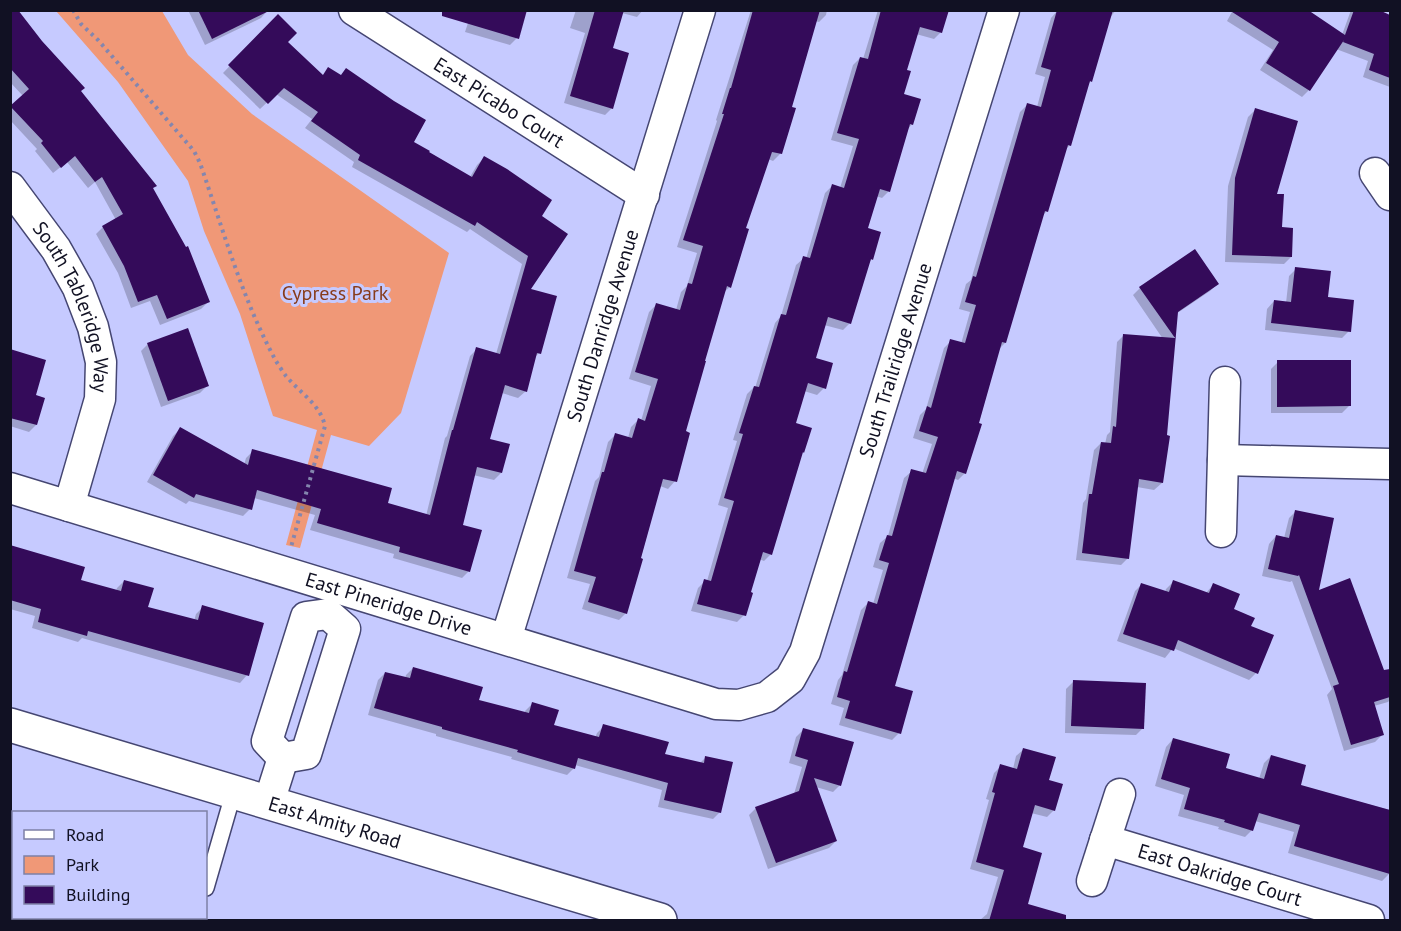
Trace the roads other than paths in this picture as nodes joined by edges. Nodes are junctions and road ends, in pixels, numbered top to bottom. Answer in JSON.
{"nodes":[{"id":1,"x":354,"y":10,"type":"edge"},
{"id":2,"x":700,"y":10,"type":"edge"},
{"id":3,"x":1004,"y":10,"type":"edge"},
{"id":4,"x":396,"y":23,"type":"edge"},
{"id":5,"x":10,"y":186,"type":"edge"},
{"id":6,"x":644,"y":195,"type":"junction"},
{"id":7,"x":1225,"y":382,"type":"dead end"},
{"id":8,"x":1223,"y":460,"type":"junction"},
{"id":9,"x":1390,"y":464,"type":"edge"},
{"id":10,"x":10,"y":488,"type":"edge"},
{"id":11,"x":69,"y":506,"type":"junction"},
{"id":12,"x":1221,"y":532,"type":"dead end"},
{"id":13,"x":332,"y":601,"type":"junction"},
{"id":14,"x":506,"y":639,"type":"junction"},
{"id":15,"x":767,"y":697,"type":"joint"},
{"id":16,"x":10,"y":725,"type":"edge"},
{"id":17,"x":283,"y":758,"type":"junction"},
{"id":18,"x":234,"y":791,"type":"junction"},
{"id":19,"x":1120,"y":794,"type":"dead end"},
{"id":20,"x":269,"y":802,"type":"junction"},
{"id":21,"x":1105,"y":840,"type":"junction"},
{"id":22,"x":1092,"y":881,"type":"dead end"},
{"id":23,"x":207,"y":885,"type":"edge"},
{"id":24,"x":660,"y":921,"type":"edge"},
{"id":25,"x":1369,"y":921,"type":"edge"}],
"edges":[{"from":1,"to":4,"type":"street","name":"East Picabo Court"},
{"from":2,"to":6,"type":"street","name":"South Danridge Avenue"},
{"from":3,"to":15,"type":"street","name":"South Trailridge Avenue"},
{"from":4,"to":6,"type":"street","name":"East Picabo Court"},
{"from":5,"to":11,"type":"street","name":"South Tableridge Way"},
{"from":6,"to":14,"type":"street","name":"South Danridge Avenue"},
{"from":7,"to":8,"type":"street"},
{"from":8,"to":9,"type":"street"},
{"from":8,"to":12,"type":"street"},
{"from":10,"to":11,"type":"street","name":"East Pineridge Drive"},
{"from":11,"to":13,"type":"street","name":"East Pineridge Drive"},
{"from":13,"to":14,"type":"street","name":"East Pineridge Drive"},
{"from":13,"to":17,"type":"street"},
{"from":13,"to":17,"type":"street"},
{"from":14,"to":15,"type":"street","name":"East Pineridge Drive"},
{"from":16,"to":18,"type":"street","name":"East Amity Road"},
{"from":17,"to":20,"type":"street"},
{"from":18,"to":20,"type":"street","name":"East Amity Road"},
{"from":18,"to":23,"type":"lane"},
{"from":19,"to":21,"type":"street"},
{"from":20,"to":24,"type":"street","name":"East Amity Road"},
{"from":21,"to":22,"type":"street"},
{"from":21,"to":25,"type":"street","name":"East Oakridge Court"}]}
